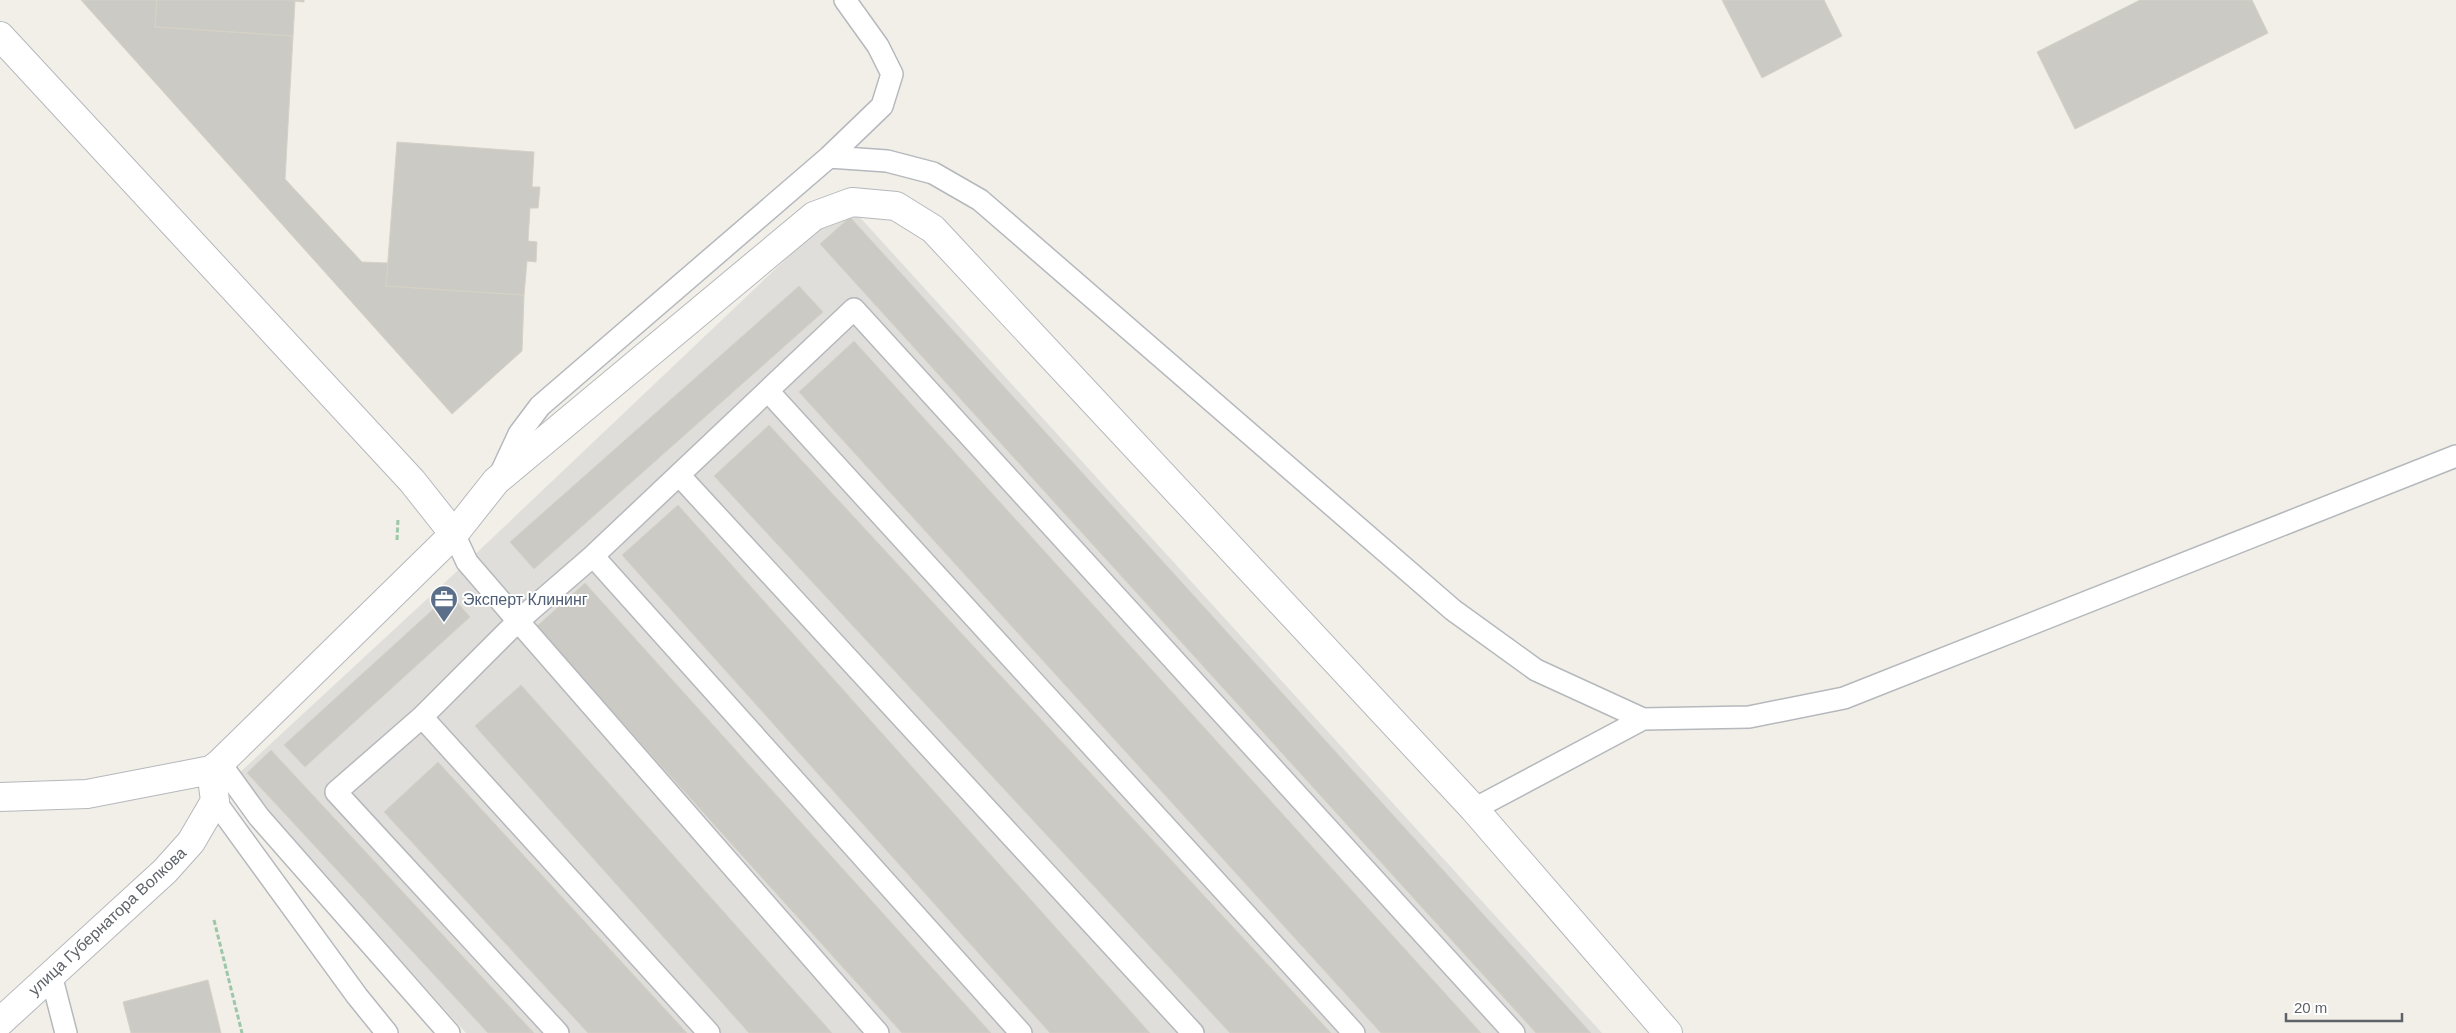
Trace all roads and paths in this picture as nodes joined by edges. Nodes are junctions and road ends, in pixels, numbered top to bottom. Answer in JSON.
{"nodes":[{"id":1,"x":845,"y":0,"type":"edge"},
{"id":2,"x":0,"y":36,"type":"edge"},
{"id":3,"x":829,"y":157,"type":"junction"},
{"id":4,"x":768,"y":391,"type":"junction"},
{"id":5,"x":2456,"y":456,"type":"edge"},
{"id":6,"x":679,"y":475,"type":"junction"},
{"id":7,"x":496,"y":481,"type":"junction"},
{"id":8,"x":398,"y":510,"type":"dead end"},
{"id":9,"x":454,"y":534,"type":"junction"},
{"id":10,"x":396,"y":546,"type":"dead end"},
{"id":11,"x":593,"y":556,"type":"junction"},
{"id":12,"x":518,"y":621,"type":"junction"},
{"id":13,"x":422,"y":717,"type":"junction"},
{"id":14,"x":1642,"y":718,"type":"junction"},
{"id":15,"x":216,"y":766,"type":"junction"},
{"id":16,"x":0,"y":797,"type":"edge"},
{"id":17,"x":215,"y":801,"type":"junction"},
{"id":18,"x":1474,"y":809,"type":"junction"},
{"id":19,"x":214,"y":920,"type":"dead end"},
{"id":20,"x":51,"y":974,"type":"junction"},
{"id":21,"x":0,"y":1022,"type":"edge"},
{"id":22,"x":66,"y":1033,"type":"edge"},
{"id":23,"x":242,"y":1033,"type":"edge"},
{"id":24,"x":387,"y":1033,"type":"edge"},
{"id":25,"x":449,"y":1033,"type":"edge"},
{"id":26,"x":558,"y":1033,"type":"edge"},
{"id":27,"x":709,"y":1033,"type":"edge"},
{"id":28,"x":878,"y":1033,"type":"edge"},
{"id":29,"x":1021,"y":1033,"type":"edge"},
{"id":30,"x":1193,"y":1033,"type":"edge"},
{"id":31,"x":1354,"y":1033,"type":"edge"},
{"id":32,"x":1514,"y":1033,"type":"edge"},
{"id":33,"x":1668,"y":1033,"type":"edge"}],
"edges":[{"from":1,"to":3,"type":"lane"},
{"from":2,"to":9,"type":"street"},
{"from":3,"to":7,"type":"lane"},
{"from":3,"to":14,"type":"lane"},
{"from":4,"to":6,"type":"lane"},
{"from":4,"to":31,"type":"lane"},
{"from":4,"to":32,"type":"lane"},
{"from":5,"to":14,"type":"lane"},
{"from":6,"to":11,"type":"lane"},
{"from":6,"to":30,"type":"lane"},
{"from":7,"to":9,"type":"street"},
{"from":7,"to":18,"type":"street"},
{"from":8,"to":10,"type":"path"},
{"from":9,"to":12,"type":"lane"},
{"from":9,"to":15,"type":"street"},
{"from":11,"to":12,"type":"lane"},
{"from":11,"to":29,"type":"lane"},
{"from":12,"to":13,"type":"lane"},
{"from":12,"to":28,"type":"lane"},
{"from":13,"to":26,"type":"lane"},
{"from":13,"to":27,"type":"lane"},
{"from":14,"to":18,"type":"lane"},
{"from":15,"to":16,"type":"street"},
{"from":15,"to":17,"type":"street"},
{"from":15,"to":25,"type":"lane"},
{"from":17,"to":20,"type":"street","name":"улица Губернатора Волкова"},
{"from":17,"to":24,"type":"lane"},
{"from":18,"to":33,"type":"street"},
{"from":19,"to":23,"type":"path"},
{"from":20,"to":21,"type":"street","name":"улица Губернатора Волкова"},
{"from":20,"to":22,"type":"lane"}]}
